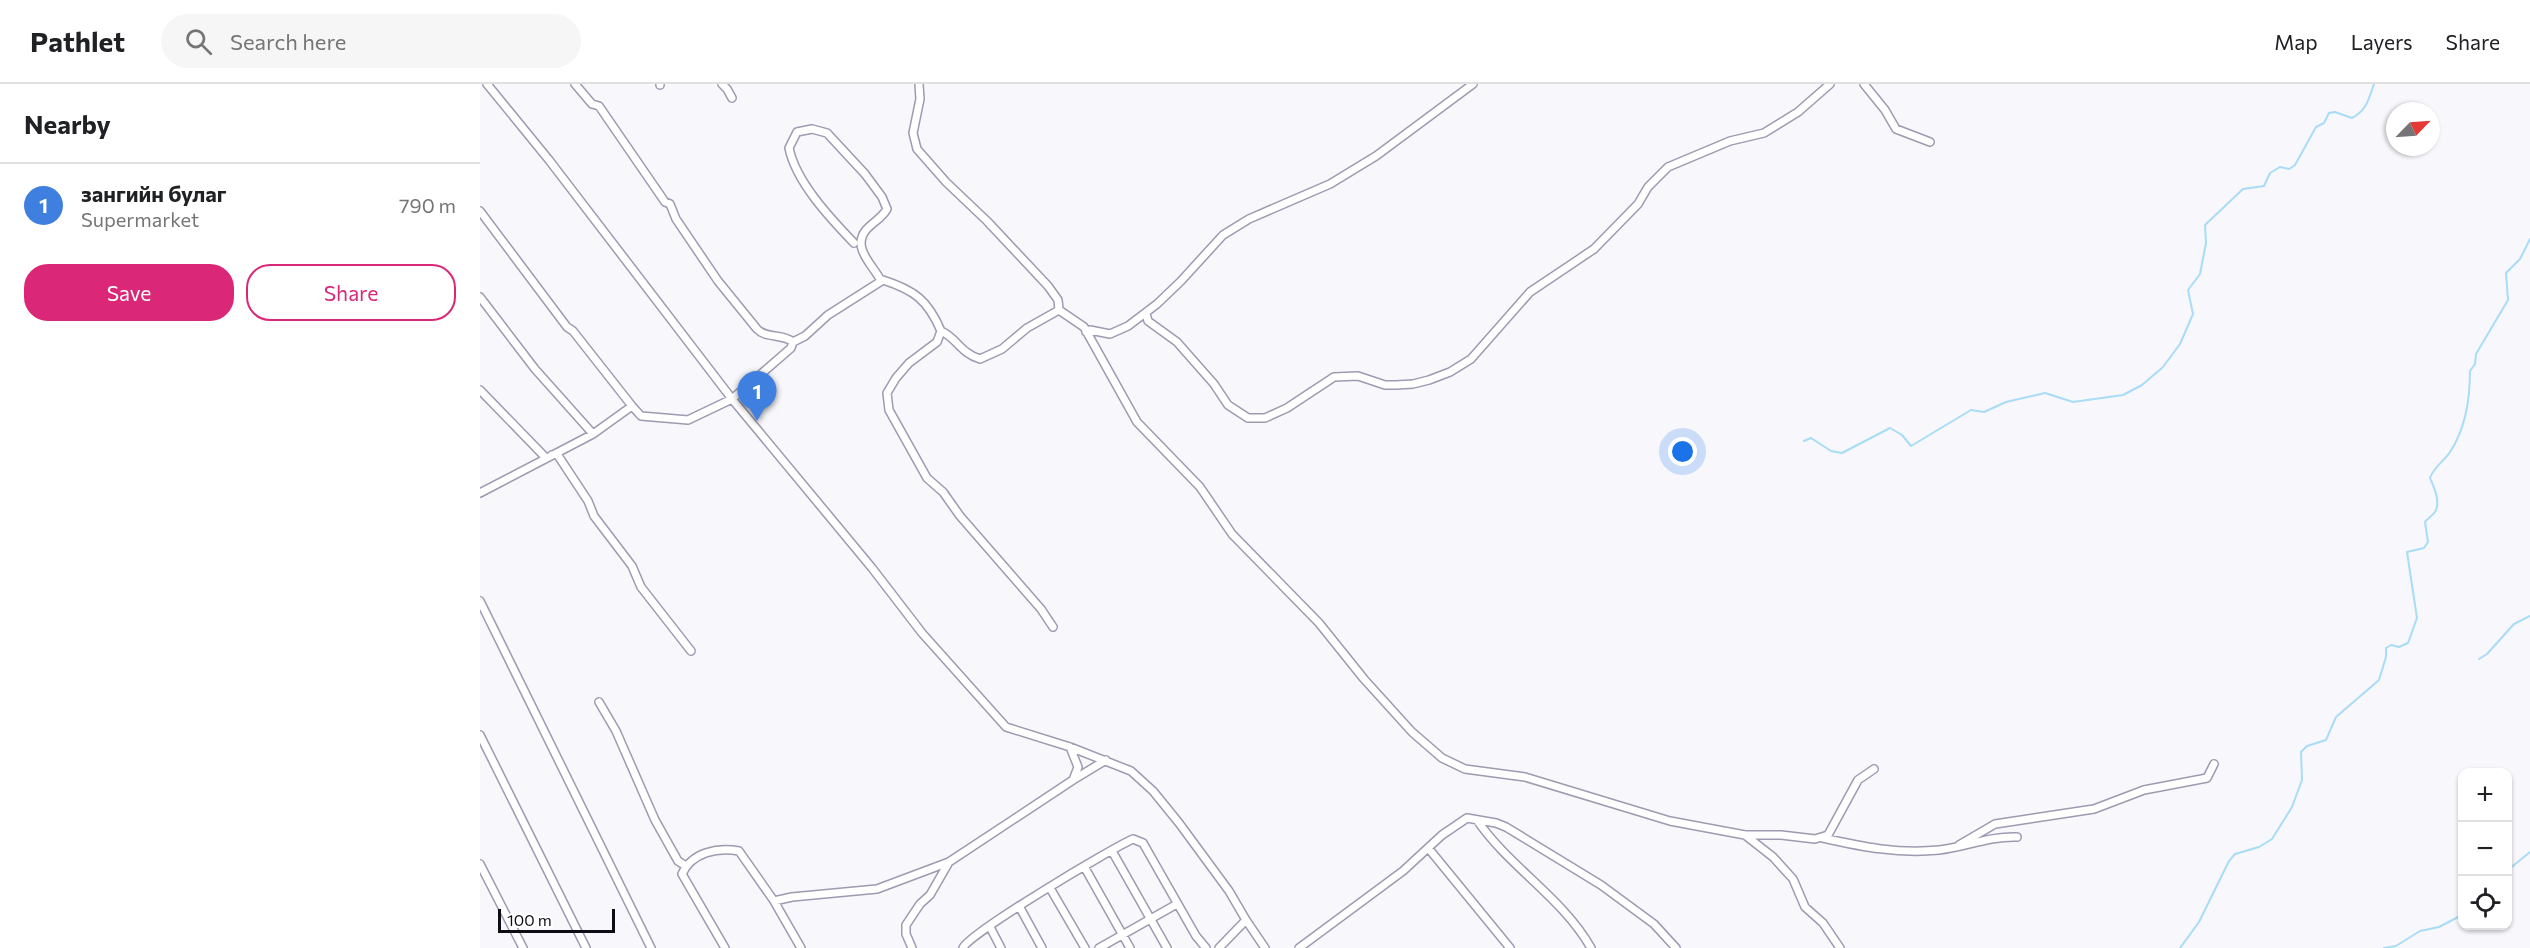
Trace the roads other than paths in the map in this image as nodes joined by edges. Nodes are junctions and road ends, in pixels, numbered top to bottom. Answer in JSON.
{"nodes":[{"id":1,"x":487,"y":84,"type":"edge"},
{"id":2,"x":575,"y":84,"type":"edge"},
{"id":3,"x":722,"y":84,"type":"edge"},
{"id":4,"x":919,"y":84,"type":"edge"},
{"id":5,"x":1473,"y":84,"type":"edge"},
{"id":6,"x":1830,"y":84,"type":"edge"},
{"id":7,"x":1864,"y":84,"type":"edge"},
{"id":8,"x":732,"y":98,"type":"dead end"},
{"id":9,"x":1930,"y":142,"type":"dead end"},
{"id":10,"x":480,"y":211,"type":"edge"},
{"id":11,"x":854,"y":243,"type":"dead end"},
{"id":12,"x":881,"y":281,"type":"junction"},
{"id":13,"x":480,"y":297,"type":"edge"},
{"id":14,"x":1059,"y":310,"type":"junction"},
{"id":15,"x":1146,"y":314,"type":"junction"},
{"id":16,"x":941,"y":332,"type":"junction"},
{"id":17,"x":1086,"y":332,"type":"junction"},
{"id":18,"x":793,"y":342,"type":"junction"},
{"id":19,"x":480,"y":390,"type":"edge"},
{"id":20,"x":732,"y":399,"type":"junction"},
{"id":21,"x":632,"y":406,"type":"junction"},
{"id":22,"x":593,"y":434,"type":"junction"},
{"id":23,"x":548,"y":457,"type":"junction"},
{"id":24,"x":480,"y":493,"type":"edge"},
{"id":25,"x":480,"y":601,"type":"edge"},
{"id":26,"x":1053,"y":627,"type":"dead end"},
{"id":27,"x":691,"y":651,"type":"dead end"},
{"id":28,"x":599,"y":702,"type":"dead end"},
{"id":29,"x":480,"y":735,"type":"edge"},
{"id":30,"x":1070,"y":747,"type":"junction"},
{"id":31,"x":1106,"y":760,"type":"junction"},
{"id":32,"x":2214,"y":764,"type":"dead end"},
{"id":33,"x":1874,"y":769,"type":"dead end"},
{"id":34,"x":1073,"y":780,"type":"junction"},
{"id":35,"x":1477,"y":820,"type":"junction"},
{"id":36,"x":1744,"y":836,"type":"junction"},
{"id":37,"x":2017,"y":837,"type":"dead end"},
{"id":38,"x":1823,"y":838,"type":"junction"},
{"id":39,"x":1959,"y":845,"type":"junction"},
{"id":40,"x":1429,"y":849,"type":"junction"},
{"id":41,"x":1112,"y":851,"type":"junction"},
{"id":42,"x":949,"y":862,"type":"junction"},
{"id":43,"x":480,"y":864,"type":"edge"},
{"id":44,"x":686,"y":866,"type":"junction"},
{"id":45,"x":1085,"y":868,"type":"junction"},
{"id":46,"x":1050,"y":888,"type":"junction"},
{"id":47,"x":774,"y":902,"type":"junction"},
{"id":48,"x":1177,"y":904,"type":"junction"},
{"id":49,"x":1019,"y":906,"type":"junction"},
{"id":50,"x":1150,"y":918,"type":"junction"},
{"id":51,"x":1246,"y":920,"type":"junction"},
{"id":52,"x":990,"y":927,"type":"junction"},
{"id":53,"x":1122,"y":935,"type":"junction"},
{"id":54,"x":523,"y":948,"type":"edge"},
{"id":55,"x":586,"y":948,"type":"edge"},
{"id":56,"x":651,"y":948,"type":"edge"},
{"id":57,"x":725,"y":948,"type":"edge"},
{"id":58,"x":801,"y":948,"type":"edge"},
{"id":59,"x":912,"y":948,"type":"edge"},
{"id":60,"x":963,"y":948,"type":"edge"},
{"id":61,"x":1001,"y":948,"type":"edge"},
{"id":62,"x":1042,"y":948,"type":"edge"},
{"id":63,"x":1085,"y":948,"type":"edge"},
{"id":64,"x":1099,"y":948,"type":"edge"},
{"id":65,"x":1130,"y":948,"type":"edge"},
{"id":66,"x":1167,"y":948,"type":"edge"},
{"id":67,"x":1206,"y":948,"type":"edge"},
{"id":68,"x":1219,"y":948,"type":"edge"},
{"id":69,"x":1265,"y":948,"type":"edge"},
{"id":70,"x":1299,"y":948,"type":"edge"},
{"id":71,"x":1510,"y":948,"type":"edge"},
{"id":72,"x":1591,"y":948,"type":"edge"},
{"id":73,"x":1676,"y":948,"type":"edge"},
{"id":74,"x":1840,"y":948,"type":"edge"}],
"edges":[{"from":1,"to":20,"type":"street"},
{"from":2,"to":18,"type":"street"},
{"from":3,"to":8,"type":"street"},
{"from":4,"to":14,"type":"street"},
{"from":5,"to":15,"type":"street"},
{"from":6,"to":15,"type":"street"},
{"from":7,"to":9,"type":"street"},
{"from":10,"to":21,"type":"street"},
{"from":11,"to":12,"type":"street"},
{"from":12,"to":16,"type":"street"},
{"from":12,"to":18,"type":"street"},
{"from":13,"to":22,"type":"street"},
{"from":14,"to":16,"type":"street"},
{"from":14,"to":17,"type":"street"},
{"from":15,"to":17,"type":"street"},
{"from":16,"to":26,"type":"street"},
{"from":17,"to":36,"type":"street"},
{"from":18,"to":20,"type":"street"},
{"from":19,"to":23,"type":"street"},
{"from":20,"to":21,"type":"street"},
{"from":20,"to":30,"type":"street"},
{"from":21,"to":22,"type":"street"},
{"from":22,"to":23,"type":"street"},
{"from":23,"to":24,"type":"street"},
{"from":23,"to":27,"type":"street"},
{"from":25,"to":56,"type":"street"},
{"from":28,"to":44,"type":"street"},
{"from":29,"to":55,"type":"street"},
{"from":30,"to":31,"type":"street"},
{"from":30,"to":34,"type":"street"},
{"from":31,"to":34,"type":"street"},
{"from":31,"to":51,"type":"street"},
{"from":32,"to":39,"type":"street"},
{"from":33,"to":38,"type":"street"},
{"from":34,"to":42,"type":"street"},
{"from":35,"to":40,"type":"street"},
{"from":35,"to":72,"type":"street"},
{"from":35,"to":73,"type":"street"},
{"from":36,"to":38,"type":"street"},
{"from":36,"to":74,"type":"street"},
{"from":37,"to":39,"type":"street"},
{"from":38,"to":39,"type":"street"},
{"from":40,"to":70,"type":"street"},
{"from":40,"to":71,"type":"street"},
{"from":41,"to":45,"type":"street"},
{"from":41,"to":48,"type":"street"},
{"from":41,"to":50,"type":"street"},
{"from":42,"to":47,"type":"street"},
{"from":42,"to":59,"type":"street"},
{"from":43,"to":54,"type":"street"},
{"from":44,"to":47,"type":"street"},
{"from":44,"to":57,"type":"street"},
{"from":45,"to":46,"type":"street"},
{"from":45,"to":53,"type":"street"},
{"from":46,"to":49,"type":"street"},
{"from":46,"to":63,"type":"street"},
{"from":47,"to":58,"type":"street"},
{"from":48,"to":50,"type":"street"},
{"from":48,"to":67,"type":"street"},
{"from":49,"to":52,"type":"street"},
{"from":49,"to":62,"type":"street"},
{"from":50,"to":53,"type":"street"},
{"from":50,"to":66,"type":"street"},
{"from":51,"to":68,"type":"street"},
{"from":51,"to":69,"type":"street"},
{"from":52,"to":60,"type":"street"},
{"from":52,"to":61,"type":"street"},
{"from":53,"to":64,"type":"street"},
{"from":53,"to":65,"type":"street"}]}
